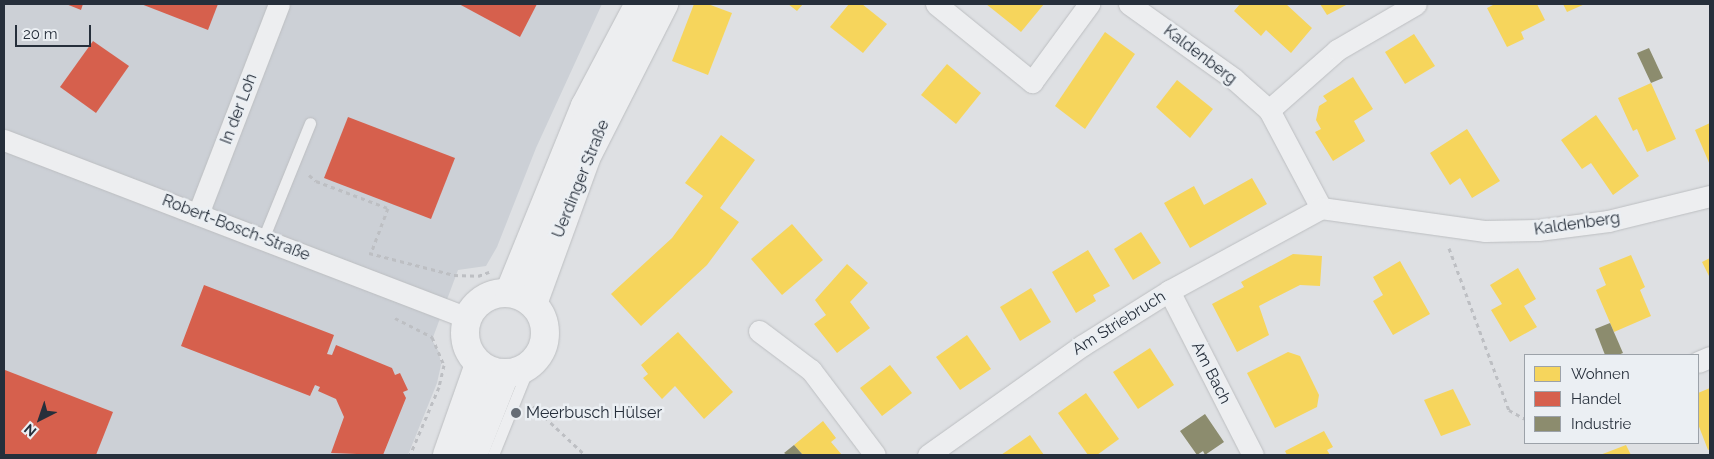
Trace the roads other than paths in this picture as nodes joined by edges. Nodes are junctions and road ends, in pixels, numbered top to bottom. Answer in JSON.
{"nodes":[{"id":1,"x":279,"y":4,"type":"edge"},
{"id":2,"x":639,"y":4,"type":"edge"},
{"id":3,"x":664,"y":4,"type":"edge"},
{"id":4,"x":936,"y":4,"type":"edge"},
{"id":5,"x":1089,"y":4,"type":"edge"},
{"id":6,"x":1129,"y":4,"type":"edge"},
{"id":7,"x":1416,"y":4,"type":"edge"},
{"id":8,"x":1269,"y":110,"type":"junction"},
{"id":9,"x":310,"y":124,"type":"dead end"},
{"id":10,"x":4,"y":140,"type":"edge"},
{"id":11,"x":1710,"y":196,"type":"edge"},
{"id":12,"x":1321,"y":208,"type":"junction"},
{"id":13,"x":198,"y":214,"type":"junction"},
{"id":14,"x":263,"y":239,"type":"junction"},
{"id":15,"x":1169,"y":291,"type":"junction"},
{"id":16,"x":509,"y":293,"type":"junction"},
{"id":17,"x":533,"y":304,"type":"junction"},
{"id":18,"x":467,"y":318,"type":"junction"},
{"id":19,"x":759,"y":330,"type":"dead end"},
{"id":20,"x":479,"y":364,"type":"junction"},
{"id":21,"x":516,"y":379,"type":"junction"},
{"id":22,"x":447,"y":455,"type":"edge"},
{"id":23,"x":473,"y":455,"type":"edge"},
{"id":24,"x":493,"y":455,"type":"edge"},
{"id":25,"x":875,"y":455,"type":"edge"},
{"id":26,"x":928,"y":455,"type":"edge"},
{"id":27,"x":1253,"y":455,"type":"edge"}],
"edges":[{"from":1,"to":13,"type":"street","name":"In der Loh"},
{"from":2,"to":16,"type":"street","name":"Uerdinger Straße"},
{"from":3,"to":17,"type":"street","name":"Uerdinger Straße"},
{"from":4,"to":5,"type":"street"},
{"from":6,"to":8,"type":"street","name":"Kaldenberg"},
{"from":7,"to":8,"type":"street"},
{"from":8,"to":12,"type":"street","name":"Kaldenberg"},
{"from":9,"to":14,"type":"lane"},
{"from":10,"to":13,"type":"street","name":"Robert-Bosch-Straße"},
{"from":11,"to":12,"type":"street","name":"Kaldenberg"},
{"from":12,"to":15,"type":"street","name":"Am Striebruch"},
{"from":13,"to":14,"type":"street","name":"Robert-Bosch-Straße"},
{"from":14,"to":18,"type":"street","name":"Robert-Bosch-Straße"},
{"from":15,"to":26,"type":"street","name":"Am Striebruch"},
{"from":15,"to":27,"type":"street","name":"Am Bach"},
{"from":16,"to":17,"type":"street"},
{"from":16,"to":18,"type":"street"},
{"from":17,"to":21,"type":"street"},
{"from":18,"to":20,"type":"street"},
{"from":19,"to":25,"type":"street"},
{"from":20,"to":21,"type":"street"},
{"from":20,"to":22,"type":"street"},
{"from":21,"to":23,"type":"street"},
{"from":21,"to":24,"type":"lane"}]}
